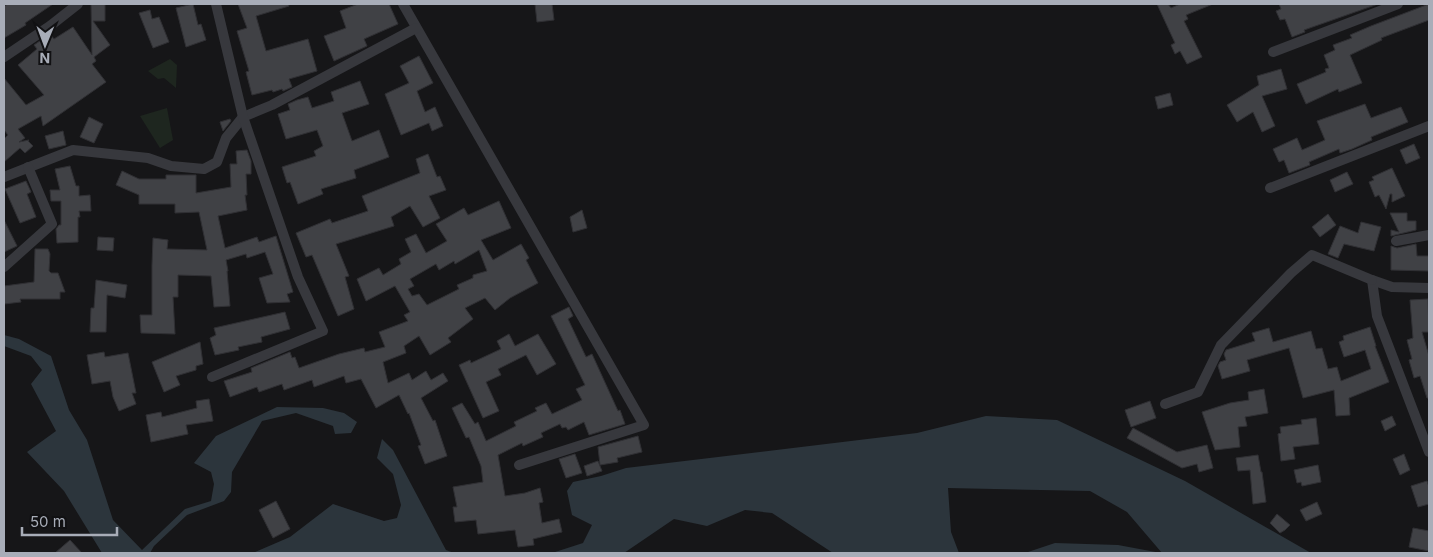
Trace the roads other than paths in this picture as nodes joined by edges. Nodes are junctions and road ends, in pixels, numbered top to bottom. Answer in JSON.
{"nodes":[{"id":1,"x":78,"y":4,"type":"edge"},
{"id":2,"x":216,"y":4,"type":"edge"},
{"id":3,"x":403,"y":4,"type":"edge"},
{"id":4,"x":1398,"y":4,"type":"edge"},
{"id":5,"x":416,"y":28,"type":"junction"},
{"id":6,"x":1273,"y":52,"type":"dead end"},
{"id":7,"x":4,"y":58,"type":"edge"},
{"id":8,"x":243,"y":117,"type":"junction"},
{"id":9,"x":1429,"y":126,"type":"edge"},
{"id":10,"x":28,"y":167,"type":"junction"},
{"id":11,"x":4,"y":177,"type":"edge"},
{"id":12,"x":1270,"y":188,"type":"dead end"},
{"id":13,"x":1429,"y":235,"type":"edge"},
{"id":14,"x":1396,"y":241,"type":"dead end"},
{"id":15,"x":4,"y":267,"type":"edge"},
{"id":16,"x":1372,"y":280,"type":"junction"},
{"id":17,"x":1429,"y":288,"type":"edge"},
{"id":18,"x":212,"y":377,"type":"dead end"},
{"id":19,"x":1165,"y":404,"type":"dead end"},
{"id":20,"x":1429,"y":452,"type":"edge"},
{"id":21,"x":520,"y":465,"type":"dead end"}],
"edges":[{"from":1,"to":7,"type":"street"},
{"from":2,"to":8,"type":"street"},
{"from":3,"to":5,"type":"street"},
{"from":4,"to":6,"type":"street"},
{"from":5,"to":8,"type":"street"},
{"from":5,"to":21,"type":"street"},
{"from":8,"to":10,"type":"street"},
{"from":8,"to":18,"type":"street"},
{"from":9,"to":12,"type":"street"},
{"from":10,"to":11,"type":"street"},
{"from":10,"to":15,"type":"street"},
{"from":13,"to":14,"type":"street"},
{"from":16,"to":17,"type":"street"},
{"from":16,"to":19,"type":"street"},
{"from":16,"to":20,"type":"street"}]}
